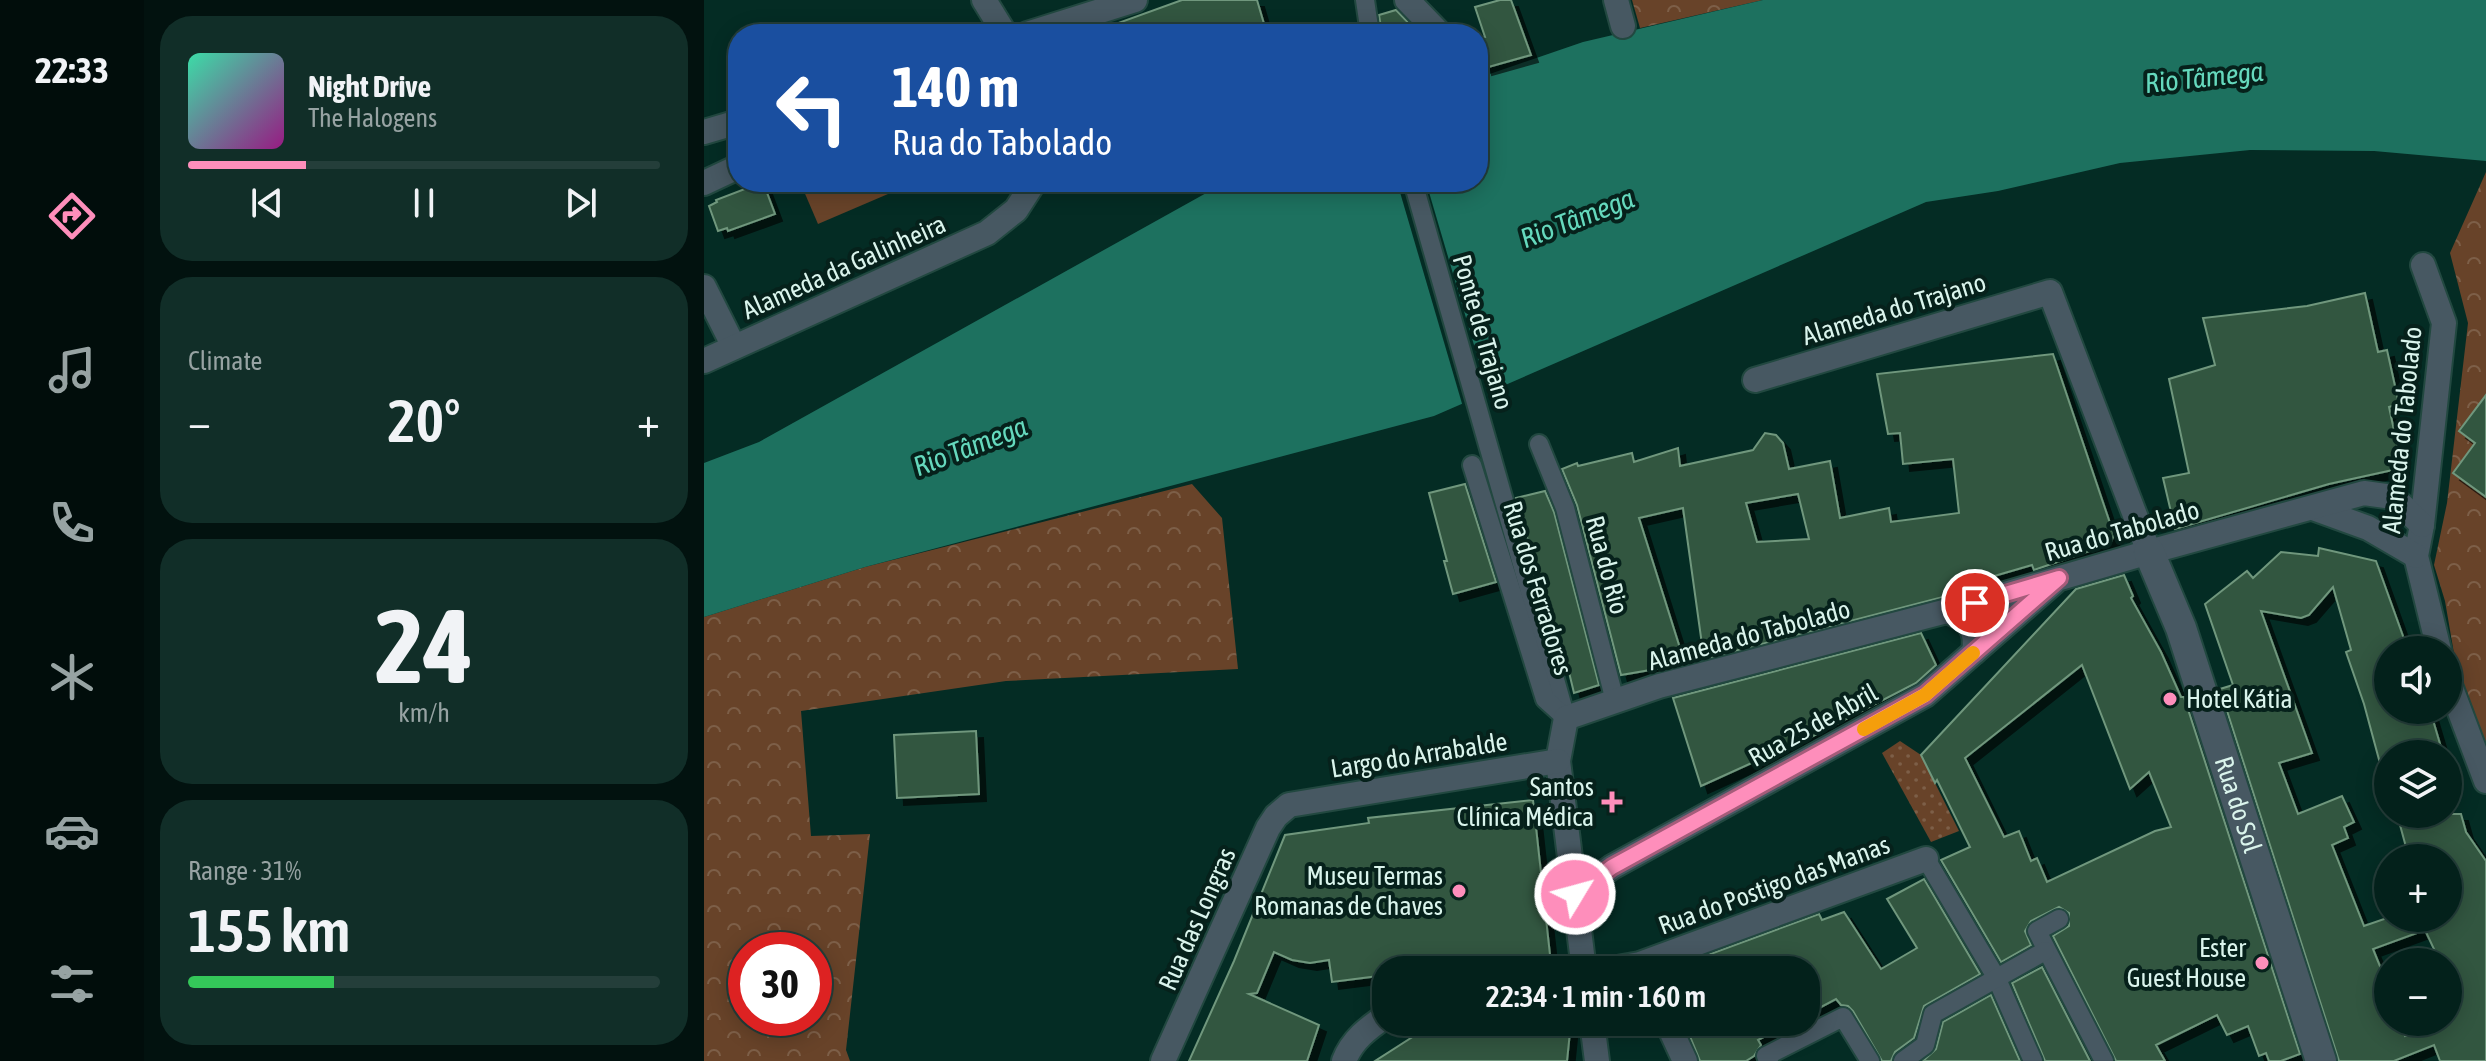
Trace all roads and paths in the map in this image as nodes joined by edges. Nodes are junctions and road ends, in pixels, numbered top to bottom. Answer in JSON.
{"nodes":[{"id":1,"x":984,"y":0,"type":"edge"},
{"id":2,"x":1135,"y":0,"type":"edge"},
{"id":3,"x":1365,"y":0,"type":"edge"},
{"id":4,"x":1407,"y":0,"type":"edge"},
{"id":5,"x":1616,"y":0,"type":"edge"},
{"id":6,"x":1095,"y":6,"type":"edge"},
{"id":7,"x":999,"y":24,"type":"edge"},
{"id":8,"x":1051,"y":24,"type":"edge"},
{"id":9,"x":1369,"y":24,"type":"edge"},
{"id":10,"x":1430,"y":24,"type":"edge"},
{"id":11,"x":1623,"y":26,"type":"dead end"},
{"id":12,"x":728,"y":125,"type":"edge"},
{"id":13,"x":704,"y":132,"type":"edge"},
{"id":14,"x":728,"y":172,"type":"edge"},
{"id":15,"x":704,"y":183,"type":"edge"},
{"id":16,"x":1028,"y":192,"type":"edge"},
{"id":17,"x":1416,"y":192,"type":"edge"},
{"id":18,"x":2423,"y":265,"type":"dead end"},
{"id":19,"x":704,"y":287,"type":"edge"},
{"id":20,"x":734,"y":347,"type":"junction"},
{"id":21,"x":704,"y":361,"type":"edge"},
{"id":22,"x":1755,"y":380,"type":"dead end"},
{"id":23,"x":1539,"y":444,"type":"dead end"},
{"id":24,"x":1472,"y":465,"type":"dead end"},
{"id":25,"x":2313,"y":508,"type":"junction"},
{"id":26,"x":2422,"y":525,"type":"junction"},
{"id":27,"x":2149,"y":552,"type":"junction"},
{"id":28,"x":2416,"y":556,"type":"junction"},
{"id":29,"x":2059,"y":578,"type":"junction"},
{"id":30,"x":1947,"y":611,"type":"junction"},
{"id":31,"x":2436,"y":636,"type":"edge"},
{"id":32,"x":1974,"y":652,"type":"junction"},
{"id":33,"x":1615,"y":701,"type":"junction"},
{"id":34,"x":2462,"y":717,"type":"edge"},
{"id":35,"x":1566,"y":718,"type":"junction"},
{"id":36,"x":1558,"y":761,"type":"junction"},
{"id":37,"x":2486,"y":781,"type":"edge"},
{"id":38,"x":1289,"y":805,"type":"joint"},
{"id":39,"x":1926,"y":859,"type":"joint"},
{"id":40,"x":1575,"y":894,"type":"junction"},
{"id":41,"x":2059,"y":919,"type":"dead end"},
{"id":42,"x":2045,"y":951,"type":"junction"},
{"id":43,"x":1582,"y":956,"type":"edge"},
{"id":44,"x":1671,"y":956,"type":"edge"},
{"id":45,"x":1996,"y":977,"type":"junction"},
{"id":46,"x":1372,"y":1025,"type":"edge"},
{"id":47,"x":1594,"y":1036,"type":"edge"},
{"id":48,"x":1673,"y":1036,"type":"edge"},
{"id":49,"x":1345,"y":1058,"type":"edge"},
{"id":50,"x":1768,"y":1059,"type":"edge"},
{"id":51,"x":1163,"y":1061,"type":"edge"},
{"id":52,"x":1597,"y":1061,"type":"edge"},
{"id":53,"x":1685,"y":1061,"type":"edge"},
{"id":54,"x":1870,"y":1061,"type":"edge"},
{"id":55,"x":1903,"y":1061,"type":"edge"},
{"id":56,"x":2033,"y":1061,"type":"edge"},
{"id":57,"x":2104,"y":1061,"type":"edge"},
{"id":58,"x":2321,"y":1061,"type":"edge"}],
"edges":[{"from":1,"to":7,"type":"street"},
{"from":2,"to":6,"type":"street"},
{"from":3,"to":9,"type":"street"},
{"from":4,"to":10,"type":"street"},
{"from":5,"to":11,"type":"street"},
{"from":6,"to":8,"type":"street"},
{"from":12,"to":13,"type":"street"},
{"from":14,"to":15,"type":"street"},
{"from":16,"to":20,"type":"street","name":"Alameda da Galinheira"},
{"from":17,"to":35,"type":"street","name":"Ponte de Trajano"},
{"from":18,"to":26,"type":"street","name":"Alameda do Tabolado"},
{"from":19,"to":20,"type":"street"},
{"from":20,"to":21,"type":"street","name":"Alameda da Galinheira"},
{"from":22,"to":27,"type":"street","name":"Alameda do Trajano"},
{"from":23,"to":33,"type":"street","name":"Rua do Rio"},
{"from":24,"to":35,"type":"street","name":"Rua dos Ferradores"},
{"from":25,"to":26,"type":"street","name":"Rua do Tabolado"},
{"from":25,"to":27,"type":"street","name":"Rua do Tabolado"},
{"from":25,"to":28,"type":"street"},
{"from":26,"to":28,"type":"street","name":"Alameda do Tabolado"},
{"from":27,"to":29,"type":"street","name":"Rua do Tabolado"},
{"from":27,"to":58,"type":"street","name":"Rua do Sol"},
{"from":28,"to":31,"type":"street","name":"Alameda do Tabolado"},
{"from":29,"to":30,"type":"street","name":"Rua do Tabolado"},
{"from":29,"to":32,"type":"street","name":"Rua 25 de Abril"},
{"from":30,"to":32,"type":"street"},
{"from":30,"to":33,"type":"street","name":"Alameda do Tabolado"},
{"from":32,"to":40,"type":"street","name":"Rua 25 de Abril"},
{"from":33,"to":35,"type":"street","name":"Alameda do Tabolado"},
{"from":34,"to":37,"type":"street"},
{"from":35,"to":36,"type":"street"},
{"from":36,"to":38,"type":"street","name":"Largo do Arrabalde"},
{"from":36,"to":40,"type":"street"},
{"from":38,"to":51,"type":"street","name":"Rua das Longras"},
{"from":39,"to":44,"type":"street","name":"Rua do Postigo das Manas"},
{"from":39,"to":45,"type":"street"},
{"from":40,"to":43,"type":"street"},
{"from":41,"to":42,"type":"street"},
{"from":42,"to":45,"type":"street"},
{"from":42,"to":57,"type":"street"},
{"from":45,"to":55,"type":"street"},
{"from":45,"to":56,"type":"street"},
{"from":46,"to":49,"type":"street"},
{"from":47,"to":52,"type":"street"},
{"from":48,"to":53,"type":"street"},
{"from":50,"to":54,"type":"street"}]}
